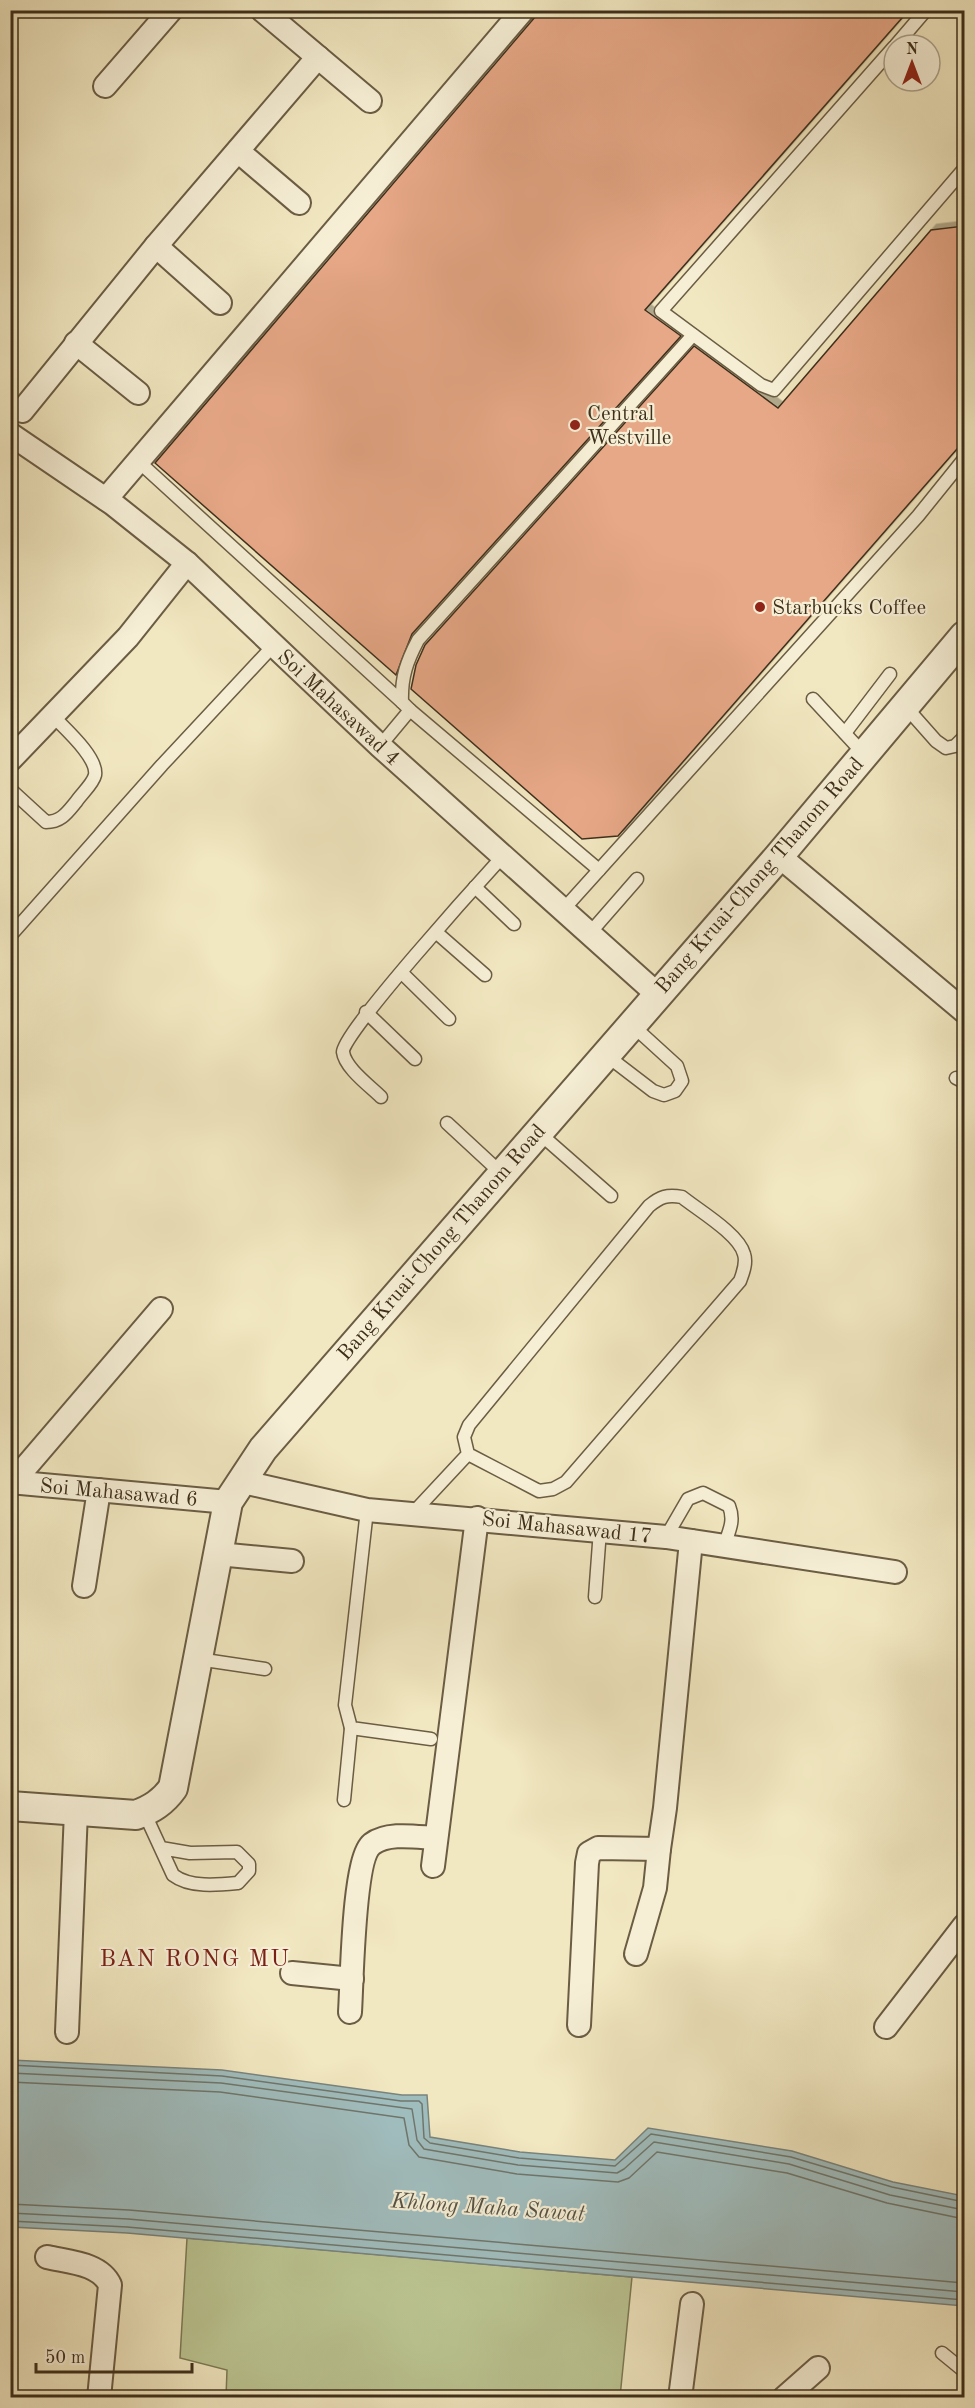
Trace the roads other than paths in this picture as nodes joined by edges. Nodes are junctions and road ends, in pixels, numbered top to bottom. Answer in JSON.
{"nodes":[{"id":1,"x":171,"y":10,"type":"edge"},
{"id":2,"x":262,"y":10,"type":"edge"},
{"id":3,"x":523,"y":10,"type":"edge"},
{"id":4,"x":926,"y":10,"type":"edge"},
{"id":5,"x":906,"y":33,"type":"edge"},
{"id":6,"x":318,"y":57,"type":"junction"},
{"id":7,"x":882,"y":61,"type":"edge"},
{"id":8,"x":105,"y":86,"type":"dead end"},
{"id":9,"x":370,"y":101,"type":"dead end"},
{"id":10,"x":238,"y":151,"type":"junction"},
{"id":11,"x":964,"y":169,"type":"edge"},
{"id":12,"x":298,"y":203,"type":"dead end"},
{"id":13,"x":156,"y":246,"type":"junction"},
{"id":14,"x":220,"y":303,"type":"dead end"},
{"id":15,"x":693,"y":335,"type":"junction"},
{"id":16,"x":76,"y":343,"type":"junction"},
{"id":17,"x":138,"y":393,"type":"dead end"},
{"id":18,"x":21,"y":411,"type":"dead end"},
{"id":19,"x":13,"y":440,"type":"edge"},
{"id":20,"x":964,"y":459,"type":"edge"},
{"id":21,"x":138,"y":460,"type":"junction"},
{"id":22,"x":106,"y":499,"type":"junction"},
{"id":23,"x":187,"y":563,"type":"junction"},
{"id":24,"x":964,"y":636,"type":"edge"},
{"id":25,"x":274,"y":645,"type":"junction"},
{"id":26,"x":890,"y":674,"type":"dead end"},
{"id":27,"x":813,"y":699,"type":"dead end"},
{"id":28,"x":904,"y":705,"type":"junction"},
{"id":29,"x":406,"y":706,"type":"junction"},
{"id":30,"x":51,"y":714,"type":"junction"},
{"id":31,"x":964,"y":737,"type":"edge"},
{"id":32,"x":854,"y":743,"type":"junction"},
{"id":33,"x":380,"y":746,"type":"junction"},
{"id":34,"x":10,"y":760,"type":"edge"},
{"id":35,"x":10,"y":789,"type":"edge"},
{"id":36,"x":503,"y":856,"type":"junction"},
{"id":37,"x":779,"y":856,"type":"junction"},
{"id":38,"x":598,"y":870,"type":"junction"},
{"id":39,"x":637,"y":879,"type":"dead end"},
{"id":40,"x":475,"y":887,"type":"junction"},
{"id":41,"x":563,"y":910,"type":"junction"},
{"id":42,"x":514,"y":924,"type":"dead end"},
{"id":43,"x":437,"y":933,"type":"junction"},
{"id":44,"x":590,"y":934,"type":"junction"},
{"id":45,"x":10,"y":936,"type":"edge"},
{"id":46,"x":402,"y":973,"type":"junction"},
{"id":47,"x":485,"y":975,"type":"dead end"},
{"id":48,"x":657,"y":994,"type":"junction"},
{"id":49,"x":964,"y":1011,"type":"edge"},
{"id":50,"x":366,"y":1012,"type":"junction"},
{"id":51,"x":449,"y":1019,"type":"dead end"},
{"id":52,"x":631,"y":1024,"type":"junction"},
{"id":53,"x":604,"y":1054,"type":"junction"},
{"id":54,"x":415,"y":1059,"type":"dead end"},
{"id":55,"x":381,"y":1098,"type":"dead end"},
{"id":56,"x":447,"y":1123,"type":"dead end"},
{"id":57,"x":537,"y":1132,"type":"junction"},
{"id":58,"x":501,"y":1173,"type":"junction"},
{"id":59,"x":611,"y":1196,"type":"dead end"},
{"id":60,"x":160,"y":1309,"type":"dead end"},
{"id":61,"x":468,"y":1454,"type":"junction"},
{"id":62,"x":11,"y":1483,"type":"edge"},
{"id":63,"x":99,"y":1490,"type":"junction"},
{"id":64,"x":233,"y":1491,"type":"junction"},
{"id":65,"x":367,"y":1510,"type":"junction"},
{"id":66,"x":413,"y":1513,"type":"junction"},
{"id":67,"x":477,"y":1518,"type":"junction"},
{"id":68,"x":600,"y":1530,"type":"junction"},
{"id":69,"x":666,"y":1537,"type":"junction"},
{"id":70,"x":691,"y":1541,"type":"junction"},
{"id":71,"x":724,"y":1546,"type":"junction"},
{"id":72,"x":218,"y":1554,"type":"junction"},
{"id":73,"x":292,"y":1561,"type":"dead end"},
{"id":74,"x":895,"y":1572,"type":"dead end"},
{"id":75,"x":84,"y":1586,"type":"dead end"},
{"id":76,"x":595,"y":1597,"type":"dead end"},
{"id":77,"x":198,"y":1659,"type":"junction"},
{"id":78,"x":265,"y":1669,"type":"dead end"},
{"id":79,"x":351,"y":1728,"type":"junction"},
{"id":80,"x":431,"y":1739,"type":"dead end"},
{"id":81,"x":344,"y":1800,"type":"dead end"},
{"id":82,"x":10,"y":1806,"type":"edge"},
{"id":83,"x":76,"y":1810,"type":"junction"},
{"id":84,"x":144,"y":1812,"type":"junction"},
{"id":85,"x":435,"y":1838,"type":"junction"},
{"id":86,"x":161,"y":1848,"type":"junction"},
{"id":87,"x":659,"y":1850,"type":"junction"},
{"id":88,"x":433,"y":1866,"type":"dead end"},
{"id":89,"x":964,"y":1926,"type":"edge"},
{"id":90,"x":636,"y":1954,"type":"dead end"},
{"id":91,"x":292,"y":1973,"type":"dead end"},
{"id":92,"x":352,"y":1979,"type":"junction"},
{"id":93,"x":350,"y":2012,"type":"dead end"},
{"id":94,"x":579,"y":2025,"type":"dead end"},
{"id":95,"x":886,"y":2027,"type":"dead end"},
{"id":96,"x":67,"y":2032,"type":"dead end"},
{"id":97,"x":47,"y":2257,"type":"dead end"},
{"id":98,"x":692,"y":2304,"type":"dead end"},
{"id":99,"x":942,"y":2353,"type":"dead end"},
{"id":100,"x":818,"y":2368,"type":"dead end"},
{"id":101,"x":964,"y":2371,"type":"edge"},
{"id":102,"x":99,"y":2397,"type":"edge"},
{"id":103,"x":680,"y":2397,"type":"edge"},
{"id":104,"x":784,"y":2397,"type":"edge"}],
"edges":[{"from":1,"to":8,"type":"street"},
{"from":2,"to":6,"type":"street"},
{"from":3,"to":21,"type":"street"},
{"from":4,"to":5,"type":"lane"},
{"from":6,"to":9,"type":"street"},
{"from":6,"to":10,"type":"street"},
{"from":7,"to":15,"type":"lane"},
{"from":10,"to":12,"type":"street"},
{"from":10,"to":13,"type":"street"},
{"from":11,"to":15,"type":"lane"},
{"from":13,"to":14,"type":"street"},
{"from":13,"to":16,"type":"street"},
{"from":15,"to":29,"type":"lane"},
{"from":16,"to":17,"type":"street"},
{"from":16,"to":18,"type":"street"},
{"from":19,"to":22,"type":"street","name":"Soi Mahasawad 4"},
{"from":20,"to":38,"type":"lane"},
{"from":21,"to":22,"type":"street"},
{"from":21,"to":29,"type":"lane"},
{"from":22,"to":23,"type":"street","name":"Soi Mahasawad 4"},
{"from":23,"to":25,"type":"street","name":"Soi Mahasawad 4"},
{"from":23,"to":30,"type":"street"},
{"from":24,"to":28,"type":"street","name":"Bang Kruai-Chong Thanom Road"},
{"from":25,"to":33,"type":"street","name":"Soi Mahasawad 4"},
{"from":25,"to":45,"type":"lane"},
{"from":26,"to":32,"type":"lane"},
{"from":27,"to":32,"type":"lane"},
{"from":28,"to":31,"type":"lane"},
{"from":28,"to":32,"type":"street","name":"Bang Kruai-Chong Thanom Road"},
{"from":29,"to":33,"type":"lane"},
{"from":29,"to":38,"type":"lane"},
{"from":30,"to":34,"type":"street"},
{"from":30,"to":35,"type":"lane"},
{"from":32,"to":37,"type":"street","name":"Bang Kruai-Chong Thanom Road"},
{"from":33,"to":36,"type":"street","name":"Soi Mahasawad 4"},
{"from":36,"to":40,"type":"lane"},
{"from":36,"to":41,"type":"street","name":"Soi Mahasawad 4"},
{"from":37,"to":48,"type":"street","name":"Bang Kruai-Chong Thanom Road"},
{"from":37,"to":49,"type":"street"},
{"from":38,"to":41,"type":"lane"},
{"from":39,"to":44,"type":"lane"},
{"from":40,"to":42,"type":"lane"},
{"from":40,"to":43,"type":"lane"},
{"from":41,"to":44,"type":"street","name":"Soi Mahasawad 4"},
{"from":43,"to":46,"type":"lane"},
{"from":43,"to":47,"type":"lane"},
{"from":44,"to":48,"type":"street","name":"Soi Mahasawad 4"},
{"from":46,"to":50,"type":"lane"},
{"from":46,"to":51,"type":"lane"},
{"from":48,"to":52,"type":"street","name":"Bang Kruai-Chong Thanom Road"},
{"from":50,"to":54,"type":"lane"},
{"from":50,"to":55,"type":"lane"},
{"from":52,"to":53,"type":"street","name":"Bang Kruai-Chong Thanom Road"},
{"from":52,"to":53,"type":"lane"},
{"from":53,"to":57,"type":"street","name":"Bang Kruai-Chong Thanom Road"},
{"from":56,"to":58,"type":"lane"},
{"from":57,"to":58,"type":"street","name":"Bang Kruai-Chong Thanom Road"},
{"from":57,"to":59,"type":"lane"},
{"from":58,"to":64,"type":"street","name":"Bang Kruai-Chong Thanom Road"},
{"from":60,"to":62,"type":"street"},
{"from":61,"to":61,"type":"lane"},
{"from":61,"to":66,"type":"lane"},
{"from":62,"to":63,"type":"street","name":"Soi Mahasawad 6"},
{"from":63,"to":64,"type":"street","name":"Soi Mahasawad 6"},
{"from":63,"to":75,"type":"street"},
{"from":64,"to":65,"type":"street","name":"Soi Mahasawad 17"},
{"from":64,"to":72,"type":"street","name":"Bang Kruai-Chong Thanom Road"},
{"from":65,"to":66,"type":"street","name":"Soi Mahasawad 17"},
{"from":65,"to":79,"type":"lane"},
{"from":66,"to":67,"type":"street","name":"Soi Mahasawad 17"},
{"from":67,"to":68,"type":"street","name":"Soi Mahasawad 17"},
{"from":67,"to":85,"type":"street"},
{"from":68,"to":69,"type":"street","name":"Soi Mahasawad 17"},
{"from":68,"to":76,"type":"lane"},
{"from":69,"to":70,"type":"street","name":"Soi Mahasawad 17"},
{"from":69,"to":71,"type":"lane"},
{"from":70,"to":71,"type":"street","name":"Soi Mahasawad 17"},
{"from":70,"to":87,"type":"street"},
{"from":71,"to":74,"type":"street","name":"Soi Mahasawad 17"},
{"from":72,"to":73,"type":"street"},
{"from":72,"to":77,"type":"street","name":"Bang Kruai-Chong Thanom Road"},
{"from":77,"to":78,"type":"lane"},
{"from":77,"to":84,"type":"street","name":"Bang Kruai-Chong Thanom Road"},
{"from":79,"to":80,"type":"lane"},
{"from":79,"to":81,"type":"lane"},
{"from":82,"to":83,"type":"street"},
{"from":83,"to":84,"type":"street"},
{"from":83,"to":96,"type":"street"},
{"from":84,"to":86,"type":"lane"},
{"from":85,"to":88,"type":"street"},
{"from":85,"to":92,"type":"street"},
{"from":86,"to":86,"type":"lane"},
{"from":87,"to":90,"type":"street"},
{"from":87,"to":94,"type":"street"},
{"from":89,"to":95,"type":"street"},
{"from":91,"to":92,"type":"street"},
{"from":92,"to":93,"type":"street"},
{"from":97,"to":102,"type":"street"},
{"from":98,"to":103,"type":"street"},
{"from":99,"to":101,"type":"lane"},
{"from":100,"to":104,"type":"street"}]}
